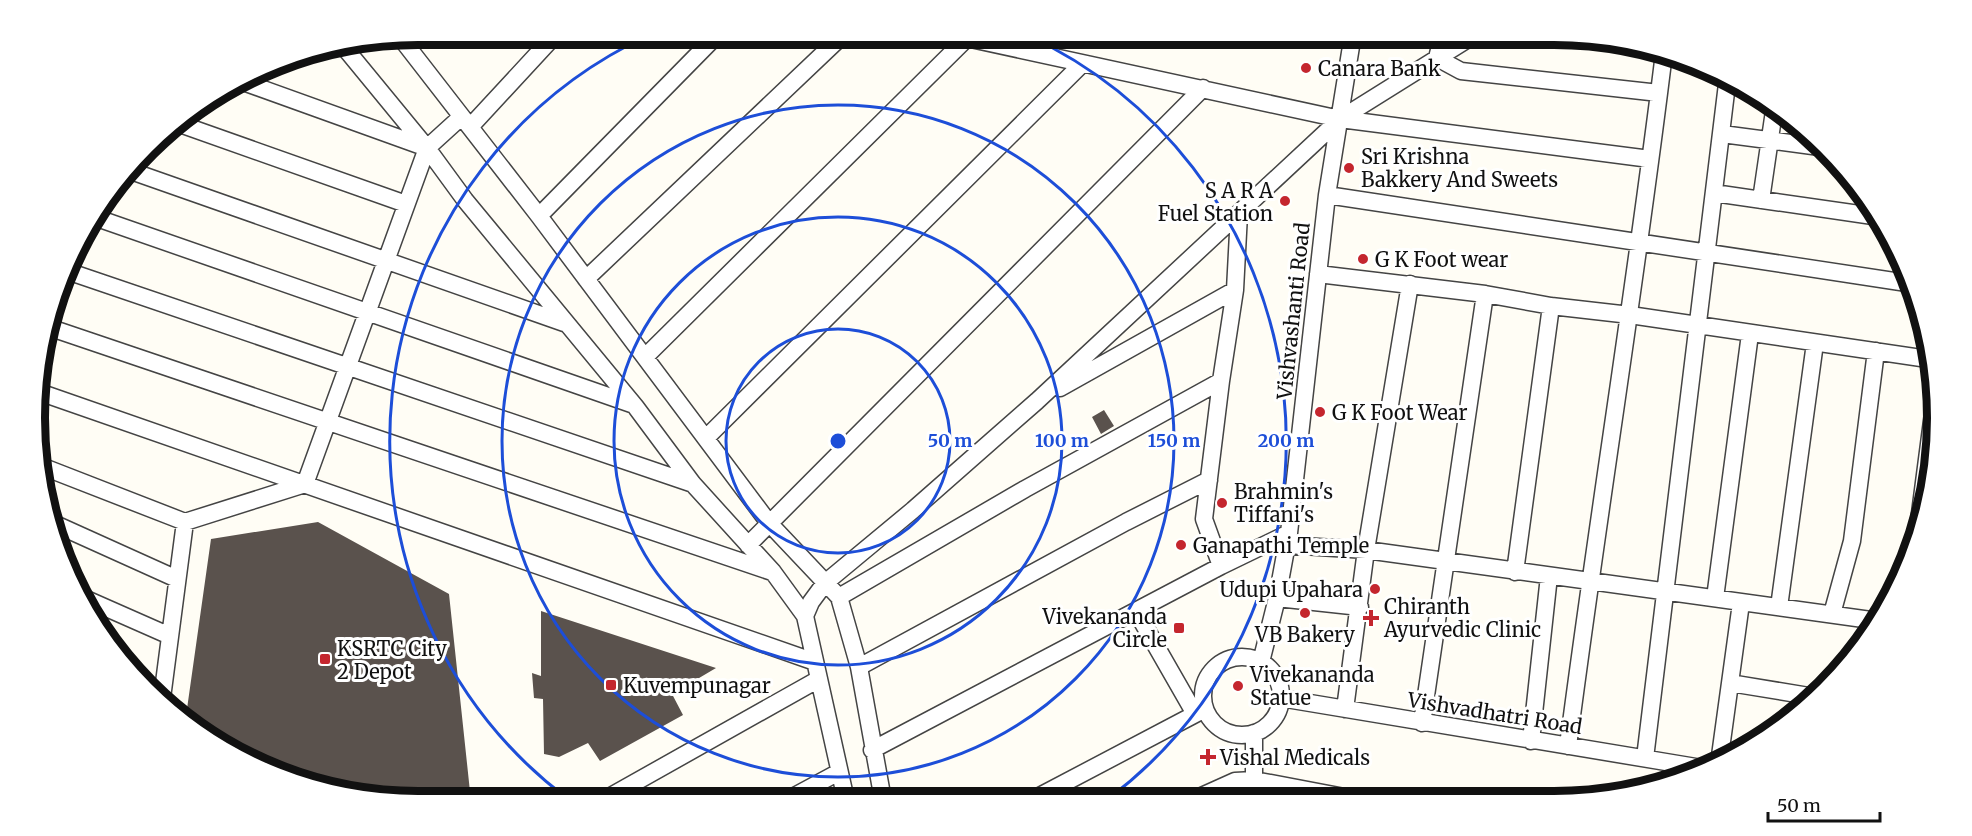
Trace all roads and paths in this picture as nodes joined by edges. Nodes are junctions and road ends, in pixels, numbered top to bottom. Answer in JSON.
{"nodes":[{"id":1,"x":408,"y":45,"type":"edge"},
{"id":2,"x":545,"y":45,"type":"edge"},
{"id":3,"x":707,"y":45,"type":"edge"},
{"id":4,"x":832,"y":45,"type":"edge"},
{"id":5,"x":960,"y":45,"type":"edge"},
{"id":6,"x":998,"y":45,"type":"edge"},
{"id":7,"x":1351,"y":45,"type":"edge"},
{"id":8,"x":1440,"y":45,"type":"edge"},
{"id":9,"x":1458,"y":45,"type":"edge"},
{"id":10,"x":348,"y":52,"type":"edge"},
{"id":11,"x":1437,"y":58,"type":"junction"},
{"id":12,"x":1663,"y":62,"type":"edge"},
{"id":13,"x":1082,"y":64,"type":"junction"},
{"id":14,"x":250,"y":85,"type":"edge"},
{"id":15,"x":1727,"y":87,"type":"edge"},
{"id":16,"x":1203,"y":88,"type":"junction"},
{"id":17,"x":1659,"y":93,"type":"junction"},
{"id":18,"x":1773,"y":117,"type":"edge"},
{"id":19,"x":1340,"y":119,"type":"junction"},
{"id":20,"x":465,"y":122,"type":"junction"},
{"id":21,"x":186,"y":126,"type":"edge"},
{"id":22,"x":1722,"y":134,"type":"junction"},
{"id":23,"x":1770,"y":140,"type":"junction"},
{"id":24,"x":1808,"y":145,"type":"edge"},
{"id":25,"x":427,"y":148,"type":"junction"},
{"id":26,"x":1650,"y":159,"type":"junction"},
{"id":27,"x":137,"y":173,"type":"edge"},
{"id":28,"x":1714,"y":193,"type":"junction"},
{"id":29,"x":1327,"y":195,"type":"junction"},
{"id":30,"x":1761,"y":200,"type":"junction"},
{"id":31,"x":406,"y":204,"type":"junction"},
{"id":32,"x":1239,"y":214,"type":"junction"},
{"id":33,"x":1867,"y":215,"type":"edge"},
{"id":34,"x":539,"y":216,"type":"junction"},
{"id":35,"x":102,"y":220,"type":"edge"},
{"id":36,"x":1638,"y":242,"type":"junction"},
{"id":37,"x":1706,"y":253,"type":"junction"},
{"id":38,"x":386,"y":260,"type":"junction"},
{"id":39,"x":74,"y":273,"type":"edge"},
{"id":40,"x":1318,"y":274,"type":"junction"},
{"id":41,"x":586,"y":279,"type":"junction"},
{"id":42,"x":1901,"y":282,"type":"edge"},
{"id":43,"x":1410,"y":284,"type":"junction"},
{"id":44,"x":1235,"y":290,"type":"junction"},
{"id":45,"x":1485,"y":294,"type":"junction"},
{"id":46,"x":1551,"y":306,"type":"junction"},
{"id":47,"x":367,"y":313,"type":"junction"},
{"id":48,"x":1630,"y":315,"type":"junction"},
{"id":49,"x":565,"y":323,"type":"junction"},
{"id":50,"x":1697,"y":327,"type":"junction"},
{"id":51,"x":56,"y":330,"type":"edge"},
{"id":52,"x":1750,"y":334,"type":"junction"},
{"id":53,"x":1815,"y":343,"type":"junction"},
{"id":54,"x":1876,"y":351,"type":"junction"},
{"id":55,"x":645,"y":357,"type":"junction"},
{"id":56,"x":1922,"y":358,"type":"edge"},
{"id":57,"x":348,"y":366,"type":"junction"},
{"id":58,"x":1221,"y":381,"type":"junction"},
{"id":59,"x":46,"y":394,"type":"edge"},
{"id":60,"x":1036,"y":401,"type":"junction"},
{"id":61,"x":635,"y":406,"type":"junction"},
{"id":62,"x":327,"y":423,"type":"junction"},
{"id":63,"x":706,"y":438,"type":"junction"},
{"id":64,"x":48,"y":469,"type":"edge"},
{"id":65,"x":1209,"y":480,"type":"junction"},
{"id":66,"x":305,"y":484,"type":"junction"},
{"id":67,"x":693,"y":484,"type":"junction"},
{"id":68,"x":185,"y":522,"type":"junction"},
{"id":69,"x":769,"y":523,"type":"junction"},
{"id":70,"x":62,"y":527,"type":"edge"},
{"id":71,"x":1288,"y":539,"type":"junction"},
{"id":72,"x":748,"y":545,"type":"junction"},
{"id":73,"x":1366,"y":550,"type":"junction"},
{"id":74,"x":1446,"y":561,"type":"junction"},
{"id":75,"x":1221,"y":566,"type":"junction"},
{"id":76,"x":773,"y":572,"type":"junction"},
{"id":77,"x":1515,"y":572,"type":"junction"},
{"id":78,"x":1550,"y":576,"type":"junction"},
{"id":79,"x":177,"y":579,"type":"junction"},
{"id":80,"x":1590,"y":580,"type":"junction"},
{"id":81,"x":825,"y":583,"type":"junction"},
{"id":82,"x":1665,"y":592,"type":"junction"},
{"id":83,"x":839,"y":597,"type":"junction"},
{"id":84,"x":1277,"y":598,"type":"junction"},
{"id":85,"x":1715,"y":598,"type":"junction"},
{"id":86,"x":94,"y":603,"type":"edge"},
{"id":87,"x":1741,"y":603,"type":"junction"},
{"id":88,"x":1360,"y":607,"type":"junction"},
{"id":89,"x":1779,"y":607,"type":"junction"},
{"id":90,"x":1136,"y":611,"type":"junction"},
{"id":91,"x":1832,"y":614,"type":"junction"},
{"id":92,"x":805,"y":616,"type":"junction"},
{"id":93,"x":1867,"y":619,"type":"edge"},
{"id":94,"x":170,"y":636,"type":"junction"},
{"id":95,"x":815,"y":662,"type":"junction"},
{"id":96,"x":1261,"y":662,"type":"junction"},
{"id":97,"x":859,"y":667,"type":"junction"},
{"id":98,"x":819,"y":679,"type":"junction"},
{"id":99,"x":1730,"y":683,"type":"junction"},
{"id":100,"x":161,"y":688,"type":"edge"},
{"id":101,"x":1803,"y":695,"type":"edge"},
{"id":102,"x":1280,"y":698,"type":"junction"},
{"id":103,"x":1345,"y":709,"type":"junction"},
{"id":104,"x":1200,"y":712,"type":"junction"},
{"id":105,"x":1422,"y":723,"type":"junction"},
{"id":106,"x":1254,"y":733,"type":"junction"},
{"id":107,"x":1531,"y":741,"type":"junction"},
{"id":108,"x":1568,"y":746,"type":"junction"},
{"id":109,"x":872,"y":750,"type":"junction"},
{"id":110,"x":1720,"y":752,"type":"edge"},
{"id":111,"x":1645,"y":758,"type":"junction"},
{"id":112,"x":1689,"y":766,"type":"edge"},
{"id":113,"x":839,"y":772,"type":"junction"},
{"id":114,"x":1254,"y":780,"type":"junction"},
{"id":115,"x":620,"y":791,"type":"edge"},
{"id":116,"x":804,"y":791,"type":"edge"},
{"id":117,"x":844,"y":791,"type":"edge"},
{"id":118,"x":881,"y":791,"type":"edge"},
{"id":119,"x":1049,"y":791,"type":"edge"},
{"id":120,"x":1213,"y":791,"type":"edge"},
{"id":121,"x":1253,"y":791,"type":"edge"},
{"id":122,"x":1312,"y":791,"type":"edge"}],
"edges":[{"from":1,"to":20,"type":"street"},
{"from":2,"to":20,"type":"street"},
{"from":3,"to":34,"type":"street"},
{"from":4,"to":41,"type":"street"},
{"from":5,"to":55,"type":"street"},
{"from":6,"to":13,"type":"street"},
{"from":7,"to":19,"type":"street","name":"Vishvashanti Road"},
{"from":8,"to":11,"type":"street"},
{"from":9,"to":11,"type":"street"},
{"from":10,"to":25,"type":"street"},
{"from":11,"to":17,"type":"street"},
{"from":11,"to":19,"type":"street"},
{"from":12,"to":17,"type":"street"},
{"from":13,"to":16,"type":"street"},
{"from":13,"to":63,"type":"street"},
{"from":14,"to":25,"type":"street"},
{"from":15,"to":22,"type":"street"},
{"from":16,"to":19,"type":"street"},
{"from":16,"to":69,"type":"street"},
{"from":17,"to":26,"type":"street"},
{"from":18,"to":23,"type":"street"},
{"from":19,"to":26,"type":"street"},
{"from":19,"to":29,"type":"street","name":"Vishvashanti Road"},
{"from":19,"to":32,"type":"street"},
{"from":20,"to":25,"type":"street"},
{"from":20,"to":34,"type":"street"},
{"from":21,"to":31,"type":"street"},
{"from":22,"to":23,"type":"street"},
{"from":22,"to":28,"type":"street"},
{"from":23,"to":24,"type":"street"},
{"from":23,"to":30,"type":"street"},
{"from":25,"to":31,"type":"street"},
{"from":25,"to":49,"type":"street"},
{"from":26,"to":36,"type":"street"},
{"from":27,"to":38,"type":"street"},
{"from":28,"to":30,"type":"street"},
{"from":28,"to":37,"type":"street"},
{"from":29,"to":36,"type":"street"},
{"from":29,"to":40,"type":"street","name":"Vishvashanti Road"},
{"from":30,"to":33,"type":"street"},
{"from":31,"to":38,"type":"street"},
{"from":32,"to":44,"type":"street"},
{"from":32,"to":60,"type":"street"},
{"from":34,"to":41,"type":"street"},
{"from":35,"to":47,"type":"street"},
{"from":36,"to":37,"type":"street"},
{"from":36,"to":48,"type":"street"},
{"from":37,"to":42,"type":"street"},
{"from":37,"to":50,"type":"street"},
{"from":38,"to":47,"type":"street"},
{"from":38,"to":49,"type":"street"},
{"from":39,"to":57,"type":"street"},
{"from":40,"to":43,"type":"street"},
{"from":40,"to":71,"type":"street","name":"Vishvashanti Road"},
{"from":41,"to":55,"type":"street"},
{"from":43,"to":45,"type":"street"},
{"from":43,"to":73,"type":"street"},
{"from":44,"to":58,"type":"street"},
{"from":44,"to":60,"type":"street"},
{"from":45,"to":46,"type":"street"},
{"from":45,"to":74,"type":"street"},
{"from":46,"to":48,"type":"street"},
{"from":46,"to":77,"type":"street"},
{"from":47,"to":57,"type":"street"},
{"from":47,"to":61,"type":"street"},
{"from":48,"to":50,"type":"street"},
{"from":48,"to":80,"type":"street"},
{"from":49,"to":61,"type":"street"},
{"from":50,"to":52,"type":"street"},
{"from":50,"to":82,"type":"street"},
{"from":51,"to":62,"type":"street"},
{"from":52,"to":53,"type":"street"},
{"from":52,"to":85,"type":"street"},
{"from":53,"to":54,"type":"street"},
{"from":53,"to":89,"type":"street"},
{"from":54,"to":56,"type":"street"},
{"from":54,"to":91,"type":"street"},
{"from":55,"to":63,"type":"street"},
{"from":57,"to":62,"type":"street"},
{"from":57,"to":67,"type":"street"},
{"from":58,"to":65,"type":"street"},
{"from":58,"to":83,"type":"street"},
{"from":59,"to":66,"type":"street"},
{"from":60,"to":81,"type":"street"},
{"from":61,"to":67,"type":"street"},
{"from":62,"to":66,"type":"street"},
{"from":62,"to":76,"type":"street"},
{"from":63,"to":69,"type":"street"},
{"from":64,"to":68,"type":"street"},
{"from":65,"to":75,"type":"street"},
{"from":65,"to":97,"type":"street"},
{"from":66,"to":68,"type":"street"},
{"from":66,"to":95,"type":"street"},
{"from":67,"to":72,"type":"street"},
{"from":68,"to":79,"type":"street"},
{"from":69,"to":72,"type":"street"},
{"from":69,"to":81,"type":"street"},
{"from":70,"to":79,"type":"street"},
{"from":71,"to":73,"type":"street"},
{"from":71,"to":75,"type":"street"},
{"from":71,"to":84,"type":"street","name":"Vishvashanti Road"},
{"from":72,"to":76,"type":"street"},
{"from":73,"to":74,"type":"street"},
{"from":73,"to":88,"type":"street"},
{"from":74,"to":77,"type":"street"},
{"from":74,"to":105,"type":"street"},
{"from":75,"to":90,"type":"street"},
{"from":76,"to":92,"type":"street"},
{"from":77,"to":78,"type":"street"},
{"from":78,"to":80,"type":"street"},
{"from":78,"to":107,"type":"street"},
{"from":79,"to":94,"type":"street"},
{"from":80,"to":82,"type":"street"},
{"from":80,"to":108,"type":"street"},
{"from":81,"to":83,"type":"street"},
{"from":81,"to":92,"type":"street"},
{"from":82,"to":85,"type":"street"},
{"from":82,"to":111,"type":"street"},
{"from":83,"to":97,"type":"street"},
{"from":84,"to":88,"type":"street"},
{"from":84,"to":96,"type":"street","name":"Vishvashanti Road"},
{"from":85,"to":87,"type":"street"},
{"from":86,"to":94,"type":"street"},
{"from":87,"to":89,"type":"street"},
{"from":87,"to":99,"type":"street"},
{"from":88,"to":103,"type":"street"},
{"from":89,"to":91,"type":"street"},
{"from":90,"to":104,"type":"street"},
{"from":90,"to":109,"type":"street"},
{"from":91,"to":93,"type":"street"},
{"from":92,"to":95,"type":"street"},
{"from":94,"to":100,"type":"street"},
{"from":95,"to":98,"type":"street"},
{"from":96,"to":102,"type":"street"},
{"from":96,"to":104,"type":"street"},
{"from":97,"to":109,"type":"street"},
{"from":98,"to":113,"type":"street"},
{"from":98,"to":115,"type":"street"},
{"from":99,"to":101,"type":"street"},
{"from":99,"to":110,"type":"street"},
{"from":102,"to":103,"type":"street","name":"Vishvadhatri Road"},
{"from":102,"to":106,"type":"street"},
{"from":103,"to":105,"type":"street","name":"Vishvadhatri Road"},
{"from":104,"to":106,"type":"street"},
{"from":104,"to":119,"type":"street"},
{"from":105,"to":107,"type":"street","name":"Vishvadhatri Road"},
{"from":106,"to":114,"type":"street"},
{"from":107,"to":108,"type":"street","name":"Vishvadhatri Road"},
{"from":108,"to":111,"type":"street","name":"Vishvadhatri Road"},
{"from":109,"to":118,"type":"street"},
{"from":111,"to":112,"type":"street","name":"Vishvadhatri Road"},
{"from":113,"to":116,"type":"street"},
{"from":113,"to":117,"type":"street"},
{"from":114,"to":120,"type":"street"},
{"from":114,"to":121,"type":"street"},
{"from":114,"to":122,"type":"street"}]}
